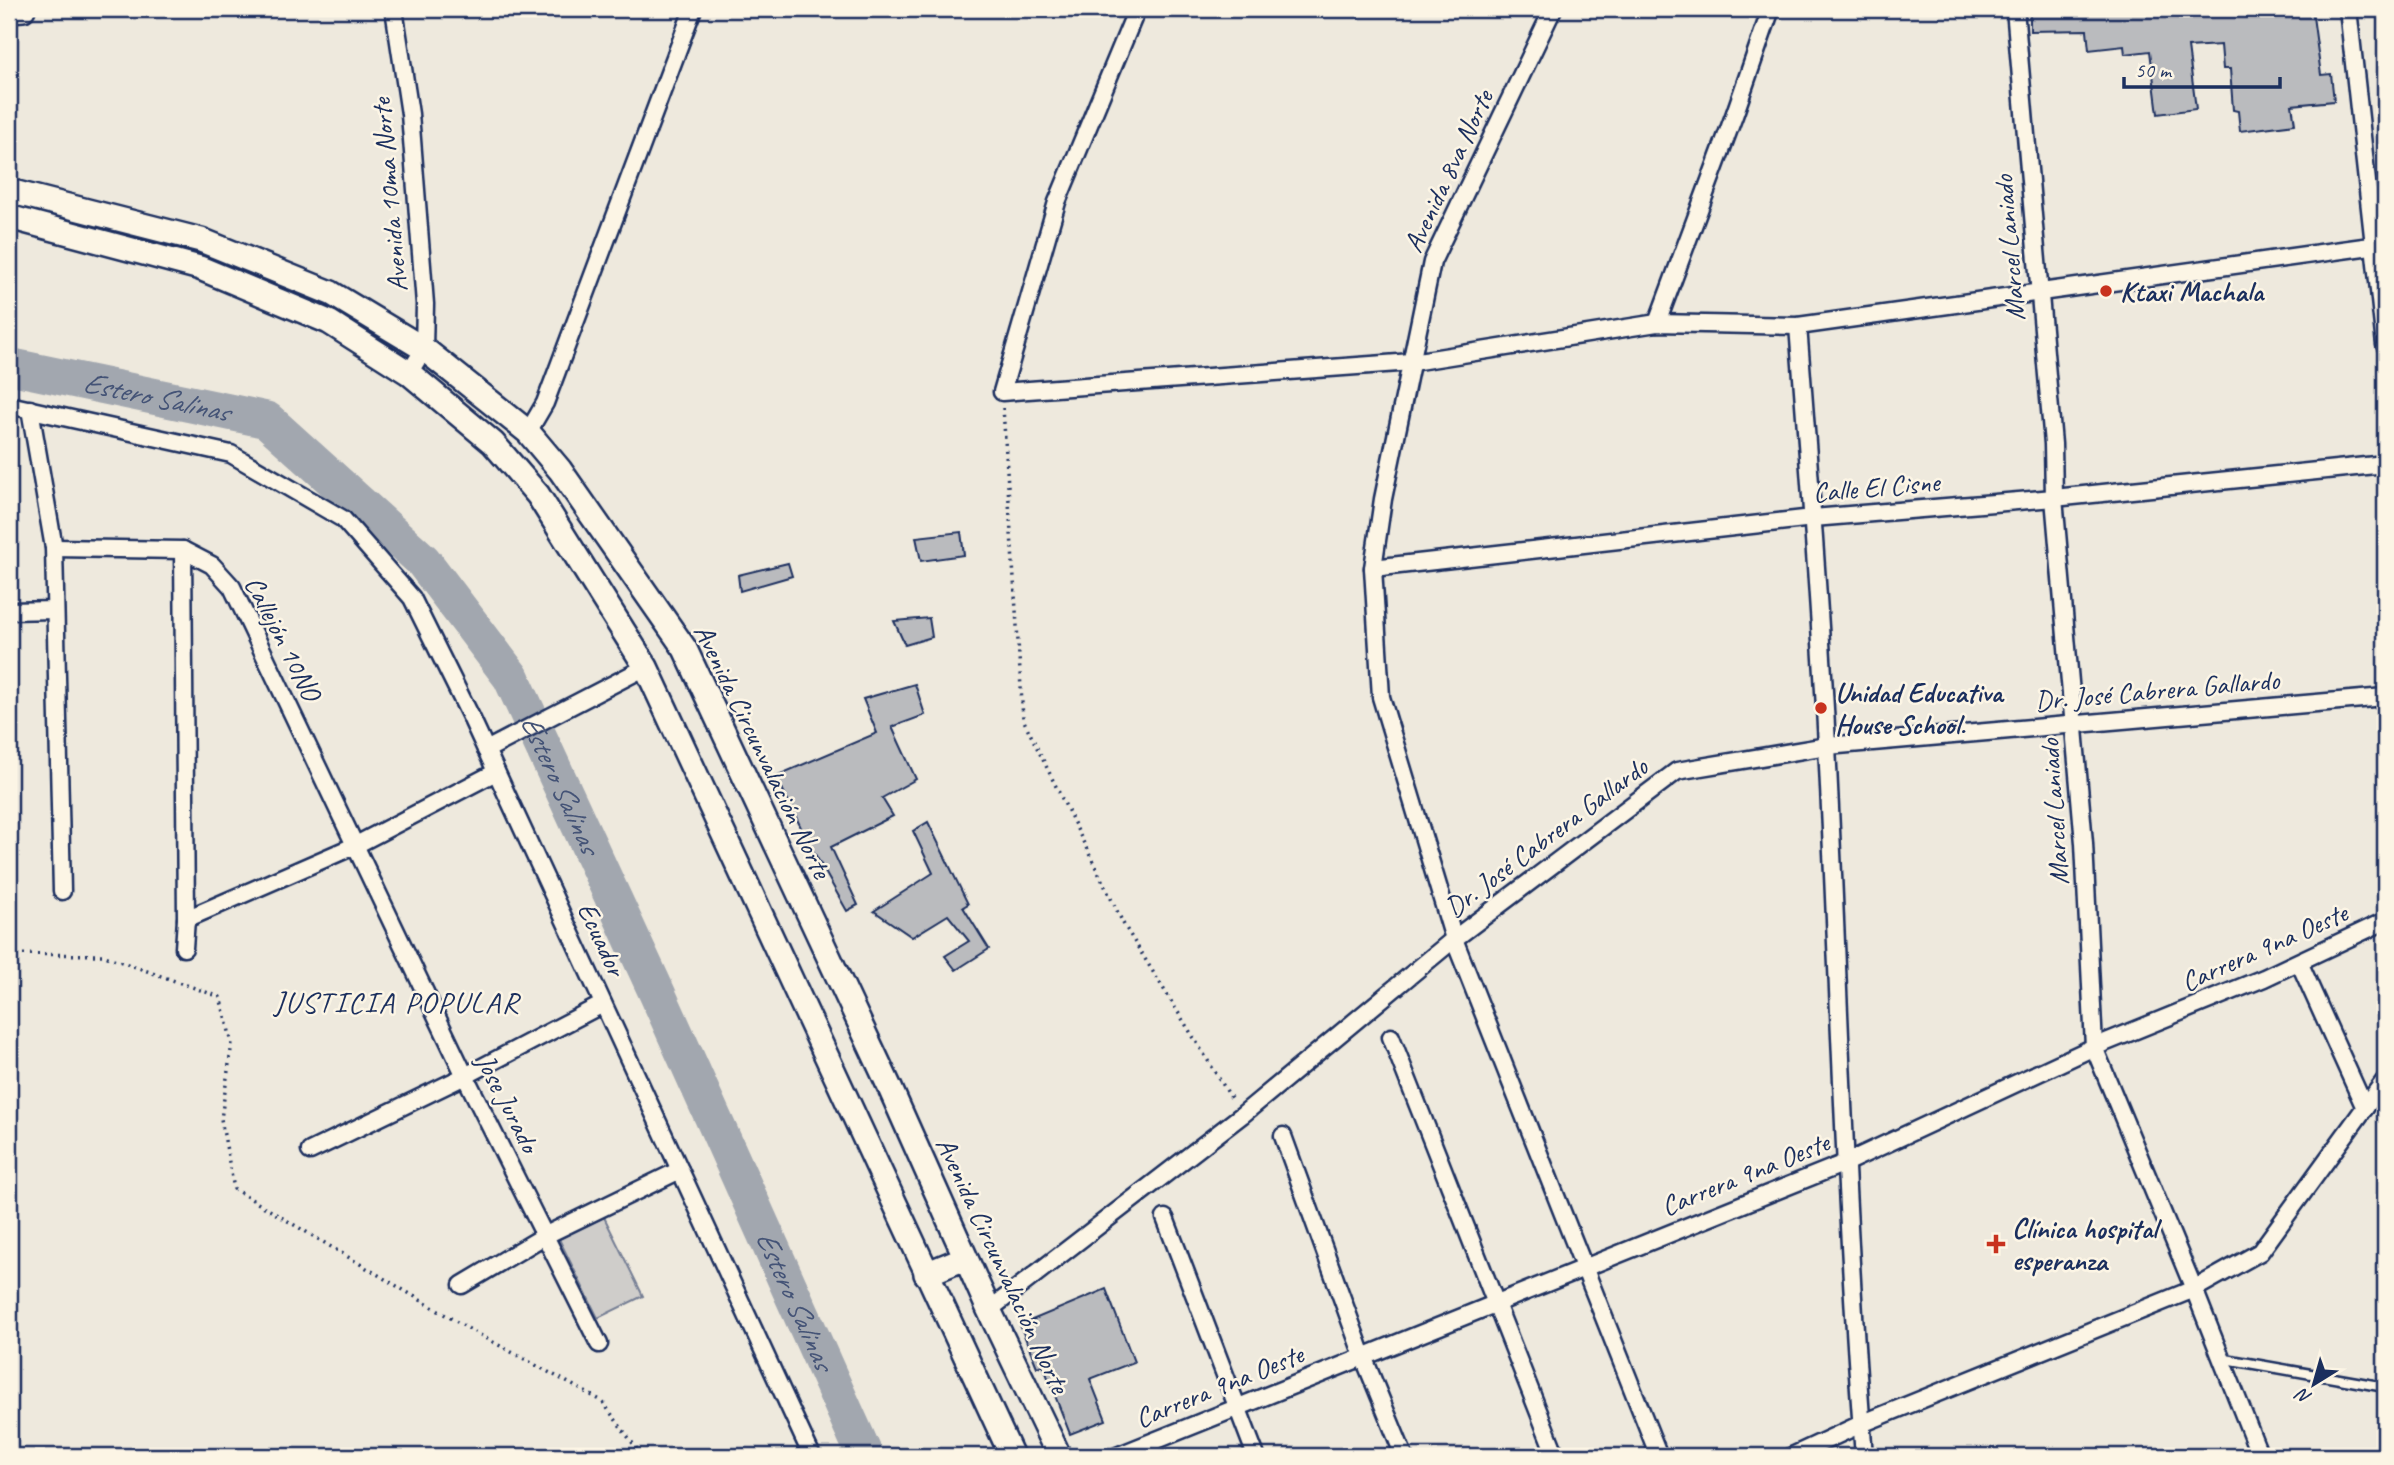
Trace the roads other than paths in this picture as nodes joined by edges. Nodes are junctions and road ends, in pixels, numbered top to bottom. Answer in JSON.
{"nodes":[{"id":1,"x":23,"y":9,"type":"edge"},
{"id":2,"x":394,"y":9,"type":"edge"},
{"id":3,"x":693,"y":9,"type":"edge"},
{"id":4,"x":1137,"y":9,"type":"edge"},
{"id":5,"x":1555,"y":9,"type":"edge"},
{"id":6,"x":1771,"y":9,"type":"edge"},
{"id":7,"x":2015,"y":9,"type":"edge"},
{"id":8,"x":2348,"y":9,"type":"edge"},
{"id":9,"x":9,"y":10,"type":"edge"},
{"id":10,"x":9,"y":191,"type":"edge"},
{"id":11,"x":80,"y":208,"type":"junction"},
{"id":12,"x":9,"y":217,"type":"edge"},
{"id":13,"x":76,"y":234,"type":"junction"},
{"id":14,"x":2380,"y":245,"type":"edge"},
{"id":15,"x":2039,"y":292,"type":"junction"},
{"id":16,"x":1657,"y":323,"type":"junction"},
{"id":17,"x":1798,"y":326,"type":"junction"},
{"id":18,"x":2385,"y":345,"type":"edge"},
{"id":19,"x":424,"y":349,"type":"junction"},
{"id":20,"x":1412,"y":362,"type":"junction"},
{"id":21,"x":409,"y":373,"type":"junction"},
{"id":22,"x":9,"y":405,"type":"edge"},
{"id":23,"x":30,"y":409,"type":"junction"},
{"id":24,"x":9,"y":418,"type":"edge"},
{"id":25,"x":528,"y":432,"type":"junction"},
{"id":26,"x":2385,"y":464,"type":"edge"},
{"id":27,"x":2054,"y":498,"type":"junction"},
{"id":28,"x":1813,"y":518,"type":"junction"},
{"id":29,"x":54,"y":548,"type":"junction"},
{"id":30,"x":183,"y":550,"type":"junction"},
{"id":31,"x":1373,"y":568,"type":"junction"},
{"id":32,"x":55,"y":610,"type":"junction"},
{"id":33,"x":9,"y":611,"type":"edge"},
{"id":34,"x":646,"y":667,"type":"junction"},
{"id":35,"x":2385,"y":697,"type":"edge"},
{"id":36,"x":2074,"y":723,"type":"junction"},
{"id":37,"x":1827,"y":746,"type":"junction"},
{"id":38,"x":486,"y":750,"type":"junction"},
{"id":39,"x":496,"y":772,"type":"junction"},
{"id":40,"x":354,"y":846,"type":"junction"},
{"id":41,"x":62,"y":891,"type":"dead end"},
{"id":42,"x":186,"y":919,"type":"junction"},
{"id":43,"x":2385,"y":921,"type":"edge"},
{"id":44,"x":1454,"y":939,"type":"junction"},
{"id":45,"x":184,"y":948,"type":"dead end"},
{"id":46,"x":2299,"y":962,"type":"junction"},
{"id":47,"x":603,"y":1004,"type":"junction"},
{"id":48,"x":1391,"y":1037,"type":"dead end"},
{"id":49,"x":2094,"y":1047,"type":"junction"},
{"id":50,"x":465,"y":1076,"type":"junction"},
{"id":51,"x":2385,"y":1080,"type":"edge"},
{"id":52,"x":2365,"y":1108,"type":"junction"},
{"id":53,"x":1283,"y":1136,"type":"dead end"},
{"id":54,"x":310,"y":1152,"type":"dead end"},
{"id":55,"x":1845,"y":1163,"type":"junction"},
{"id":56,"x":680,"y":1170,"type":"junction"},
{"id":57,"x":1165,"y":1218,"type":"dead end"},
{"id":58,"x":546,"y":1235,"type":"junction"},
{"id":59,"x":965,"y":1258,"type":"junction"},
{"id":60,"x":1586,"y":1266,"type":"junction"},
{"id":61,"x":926,"y":1274,"type":"junction"},
{"id":62,"x":462,"y":1285,"type":"dead end"},
{"id":63,"x":2194,"y":1289,"type":"junction"},
{"id":64,"x":1495,"y":1302,"type":"junction"},
{"id":65,"x":989,"y":1310,"type":"junction"},
{"id":66,"x":599,"y":1344,"type":"dead end"},
{"id":67,"x":1363,"y":1356,"type":"junction"},
{"id":68,"x":2220,"y":1357,"type":"junction"},
{"id":69,"x":2385,"y":1387,"type":"edge"},
{"id":70,"x":1237,"y":1407,"type":"junction"},
{"id":71,"x":1861,"y":1424,"type":"junction"},
{"id":72,"x":811,"y":1456,"type":"edge"},
{"id":73,"x":1012,"y":1456,"type":"edge"},
{"id":74,"x":1059,"y":1456,"type":"edge"},
{"id":75,"x":1116,"y":1456,"type":"edge"},
{"id":76,"x":1256,"y":1456,"type":"edge"},
{"id":77,"x":1404,"y":1456,"type":"edge"},
{"id":78,"x":1556,"y":1456,"type":"edge"},
{"id":79,"x":1660,"y":1456,"type":"edge"},
{"id":80,"x":1792,"y":1456,"type":"edge"},
{"id":81,"x":1864,"y":1456,"type":"edge"},
{"id":82,"x":2260,"y":1456,"type":"edge"}],
"edges":[{"from":1,"to":9,"type":"main road"},
{"from":2,"to":19,"type":"street","name":"Avenida 10ma Norte"},
{"from":3,"to":25,"type":"street"},
{"from":4,"to":20,"type":"street"},
{"from":5,"to":20,"type":"street","name":"Avenida 8va Norte"},
{"from":6,"to":16,"type":"street"},
{"from":7,"to":15,"type":"street","name":"Marcel Laniado"},
{"from":8,"to":14,"type":"street"},
{"from":10,"to":11,"type":"main road","name":"Avenida Circunvalación Norte"},
{"from":11,"to":13,"type":"main road"},
{"from":11,"to":19,"type":"main road","name":"Avenida Circunvalación Norte"},
{"from":12,"to":13,"type":"main road"},
{"from":13,"to":21,"type":"main road"},
{"from":14,"to":15,"type":"street"},
{"from":14,"to":18,"type":"street"},
{"from":15,"to":17,"type":"street"},
{"from":15,"to":27,"type":"street","name":"Marcel Laniado"},
{"from":16,"to":17,"type":"street"},
{"from":16,"to":20,"type":"street"},
{"from":17,"to":28,"type":"street"},
{"from":19,"to":21,"type":"street"},
{"from":19,"to":25,"type":"main road","name":"Avenida Circunvalación Norte"},
{"from":20,"to":31,"type":"street","name":"Avenida 8va Norte"},
{"from":21,"to":34,"type":"main road"},
{"from":22,"to":23,"type":"street","name":"Ecuador"},
{"from":23,"to":24,"type":"street"},
{"from":23,"to":29,"type":"street"},
{"from":23,"to":38,"type":"street","name":"Ecuador"},
{"from":25,"to":59,"type":"main road","name":"Avenida Circunvalación Norte"},
{"from":26,"to":27,"type":"street","name":"Calle El Cisne"},
{"from":27,"to":28,"type":"street","name":"Calle El Cisne"},
{"from":27,"to":36,"type":"street","name":"Marcel Laniado"},
{"from":28,"to":31,"type":"street","name":"Calle El Cisne"},
{"from":28,"to":37,"type":"street"},
{"from":29,"to":30,"type":"street","name":"Callejón 10NO"},
{"from":29,"to":32,"type":"street"},
{"from":30,"to":40,"type":"street","name":"Callejón 10NO"},
{"from":30,"to":42,"type":"street"},
{"from":31,"to":44,"type":"street","name":"Avenida 8va Norte"},
{"from":32,"to":33,"type":"street"},
{"from":32,"to":41,"type":"street"},
{"from":34,"to":38,"type":"street"},
{"from":34,"to":61,"type":"main road"},
{"from":35,"to":36,"type":"street","name":"Dr. José Cabrera Gallardo"},
{"from":36,"to":37,"type":"street","name":"Dr. José Cabrera Gallardo"},
{"from":36,"to":49,"type":"street","name":"Marcel Laniado"},
{"from":37,"to":44,"type":"street","name":"Dr. José Cabrera Gallardo"},
{"from":37,"to":55,"type":"street"},
{"from":38,"to":39,"type":"street","name":"Ecuador"},
{"from":39,"to":40,"type":"street"},
{"from":39,"to":47,"type":"street","name":"Ecuador"},
{"from":40,"to":42,"type":"street"},
{"from":40,"to":50,"type":"street","name":"Jose Jurado"},
{"from":42,"to":45,"type":"street"},
{"from":43,"to":46,"type":"street","name":"Carrera 9na Oeste"},
{"from":44,"to":60,"type":"street","name":"Avenida 8va Norte"},
{"from":44,"to":65,"type":"street","name":"Dr. José Cabrera Gallardo"},
{"from":46,"to":49,"type":"street","name":"Carrera 9na Oeste"},
{"from":46,"to":52,"type":"street"},
{"from":47,"to":50,"type":"street"},
{"from":47,"to":56,"type":"street","name":"Ecuador"},
{"from":48,"to":64,"type":"street"},
{"from":49,"to":55,"type":"street","name":"Carrera 9na Oeste"},
{"from":49,"to":63,"type":"street","name":"Marcel Laniado"},
{"from":50,"to":54,"type":"street"},
{"from":50,"to":58,"type":"street","name":"Jose Jurado"},
{"from":51,"to":52,"type":"street"},
{"from":52,"to":63,"type":"street"},
{"from":53,"to":67,"type":"street"},
{"from":55,"to":60,"type":"street","name":"Carrera 9na Oeste"},
{"from":55,"to":71,"type":"street"},
{"from":56,"to":58,"type":"street"},
{"from":56,"to":72,"type":"street","name":"Ecuador"},
{"from":57,"to":70,"type":"street"},
{"from":58,"to":62,"type":"street"},
{"from":58,"to":66,"type":"street","name":"Jose Jurado"},
{"from":59,"to":61,"type":"main road"},
{"from":59,"to":65,"type":"main road","name":"Avenida Circunvalación Norte"},
{"from":60,"to":64,"type":"street","name":"Carrera 9na Oeste"},
{"from":60,"to":79,"type":"street","name":"Avenida 8va Norte"},
{"from":61,"to":73,"type":"main road"},
{"from":63,"to":68,"type":"street","name":"Marcel Laniado"},
{"from":63,"to":71,"type":"street"},
{"from":64,"to":67,"type":"street","name":"Carrera 9na Oeste"},
{"from":64,"to":78,"type":"street"},
{"from":65,"to":74,"type":"main road","name":"Avenida Circunvalación Norte"},
{"from":67,"to":70,"type":"street","name":"Carrera 9na Oeste"},
{"from":67,"to":77,"type":"street"},
{"from":68,"to":69,"type":"lane"},
{"from":68,"to":82,"type":"street","name":"Marcel Laniado"},
{"from":70,"to":75,"type":"street","name":"Carrera 9na Oeste"},
{"from":70,"to":76,"type":"street"},
{"from":71,"to":80,"type":"street"},
{"from":71,"to":81,"type":"street"}]}
